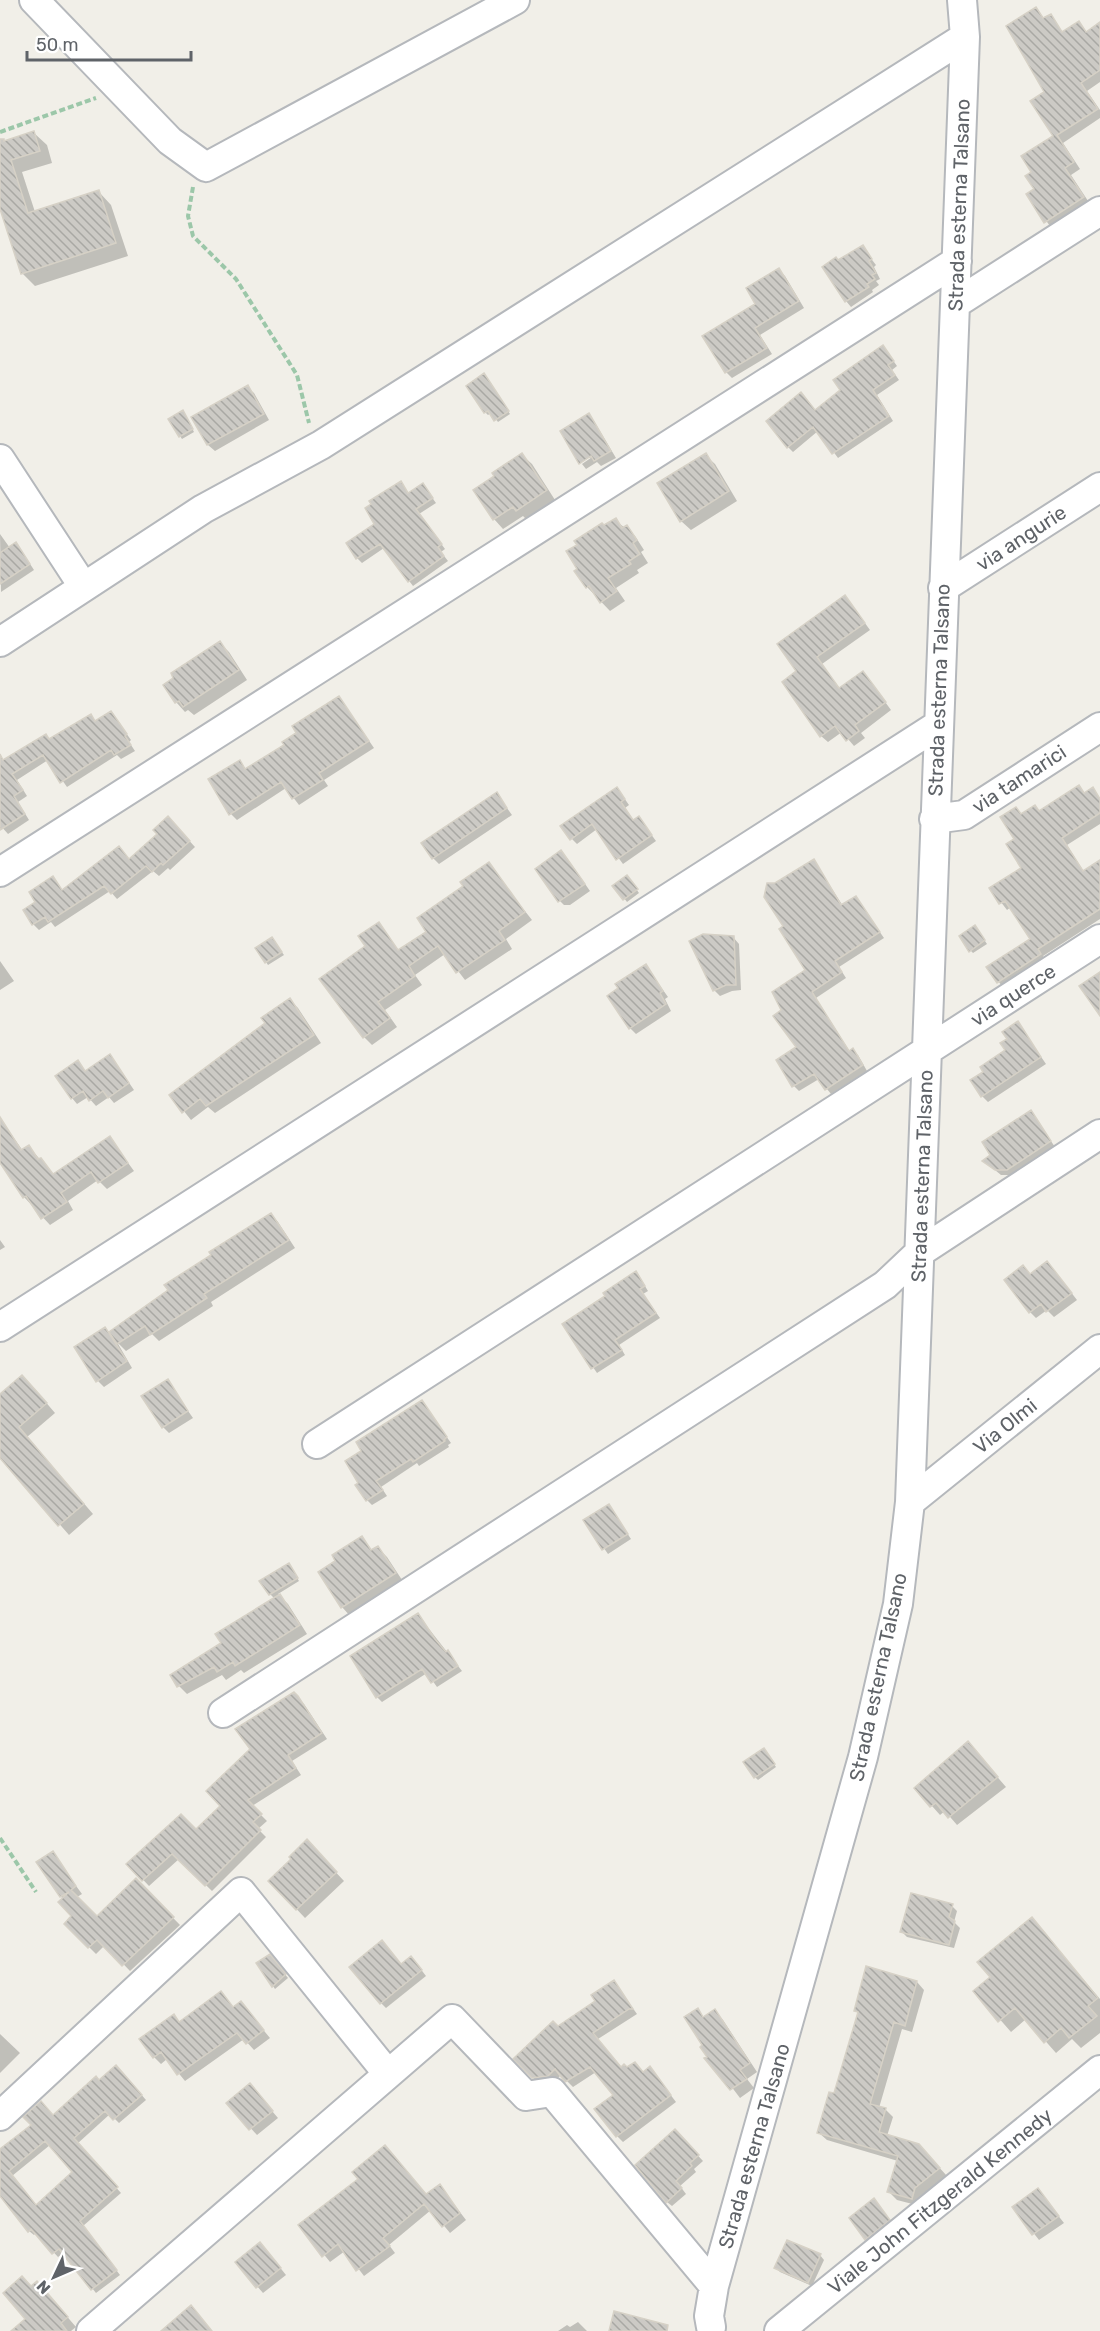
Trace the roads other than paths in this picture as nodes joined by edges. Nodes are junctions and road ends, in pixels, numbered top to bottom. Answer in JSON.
{"nodes":[{"id":1,"x":34,"y":0,"type":"edge"},
{"id":2,"x":515,"y":0,"type":"edge"},
{"id":3,"x":964,"y":1,"type":"edge"},
{"id":4,"x":965,"y":37,"type":"junction"},
{"id":5,"x":1100,"y":211,"type":"edge"},
{"id":6,"x":957,"y":261,"type":"junction"},
{"id":7,"x":955,"y":304,"type":"junction"},
{"id":8,"x":0,"y":459,"type":"edge"},
{"id":9,"x":1100,"y":487,"type":"edge"},
{"id":10,"x":83,"y":586,"type":"junction"},
{"id":11,"x":943,"y":588,"type":"junction"},
{"id":12,"x":0,"y":642,"type":"edge"},
{"id":13,"x":938,"y":725,"type":"junction"},
{"id":14,"x":1100,"y":727,"type":"edge"},
{"id":15,"x":934,"y":819,"type":"junction"},
{"id":16,"x":0,"y":872,"type":"edge"},
{"id":17,"x":1100,"y":939,"type":"edge"},
{"id":18,"x":927,"y":1051,"type":"junction"},
{"id":19,"x":1100,"y":1134,"type":"edge"},
{"id":20,"x":920,"y":1252,"type":"junction"},
{"id":21,"x":0,"y":1327,"type":"edge"},
{"id":22,"x":1100,"y":1350,"type":"edge"},
{"id":23,"x":317,"y":1444,"type":"dead end"},
{"id":24,"x":910,"y":1502,"type":"junction"},
{"id":25,"x":223,"y":1713,"type":"dead end"},
{"id":26,"x":1100,"y":2070,"type":"edge"},
{"id":27,"x":388,"y":2074,"type":"junction"},
{"id":28,"x":0,"y":2116,"type":"edge"},
{"id":29,"x":714,"y":2286,"type":"junction"},
{"id":30,"x":716,"y":2330,"type":"edge"},
{"id":31,"x":91,"y":2331,"type":"edge"},
{"id":32,"x":779,"y":2331,"type":"edge"}],
"edges":[{"from":1,"to":2,"type":"street"},
{"from":3,"to":4,"type":"street","name":"Strada esterna Talsano"},
{"from":4,"to":6,"type":"street","name":"Strada esterna Talsano"},
{"from":4,"to":10,"type":"street"},
{"from":5,"to":7,"type":"street"},
{"from":6,"to":7,"type":"street","name":"Strada esterna Talsano"},
{"from":6,"to":16,"type":"street"},
{"from":7,"to":11,"type":"street","name":"Strada esterna Talsano"},
{"from":8,"to":10,"type":"street"},
{"from":9,"to":11,"type":"street","name":"via angurie"},
{"from":10,"to":12,"type":"street"},
{"from":11,"to":13,"type":"street","name":"Strada esterna Talsano"},
{"from":13,"to":15,"type":"street","name":"Strada esterna Talsano"},
{"from":13,"to":21,"type":"street"},
{"from":14,"to":15,"type":"street","name":"via tamarici"},
{"from":15,"to":18,"type":"street","name":"Strada esterna Talsano"},
{"from":17,"to":18,"type":"street","name":"via querce"},
{"from":18,"to":20,"type":"street","name":"Strada esterna Talsano"},
{"from":18,"to":23,"type":"street","name":"via querce"},
{"from":19,"to":20,"type":"street"},
{"from":20,"to":24,"type":"street","name":"Strada esterna Talsano"},
{"from":20,"to":25,"type":"street"},
{"from":22,"to":24,"type":"street","name":"Via Olmi"},
{"from":24,"to":29,"type":"street","name":"Strada esterna Talsano"},
{"from":26,"to":32,"type":"street","name":"Viale John Fitzgerald Kennedy"},
{"from":27,"to":28,"type":"street"},
{"from":27,"to":29,"type":"street"},
{"from":27,"to":31,"type":"street"},
{"from":29,"to":30,"type":"street","name":"Strada esterna Talsano"}]}
